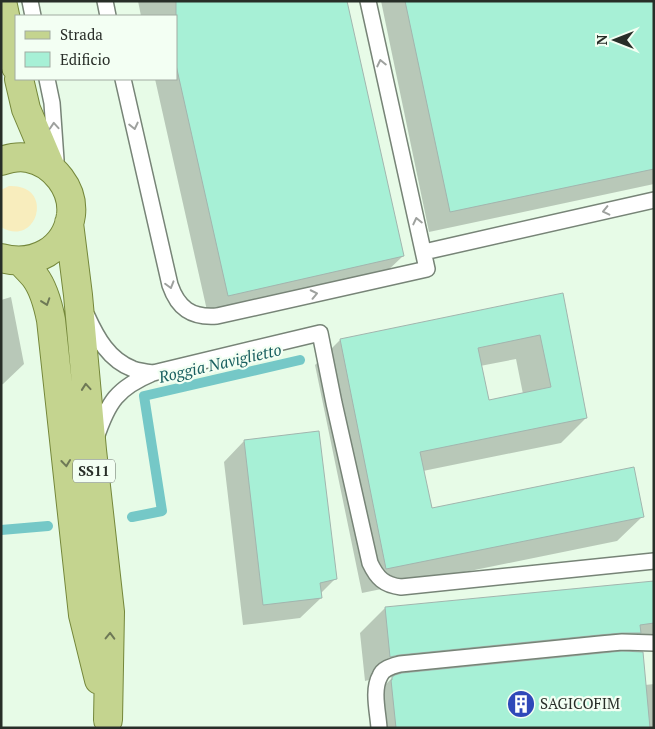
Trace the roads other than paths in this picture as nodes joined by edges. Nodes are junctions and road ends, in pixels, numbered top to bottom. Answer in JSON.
{"nodes":[{"id":1,"x":2,"y":1,"type":"edge"},
{"id":2,"x":30,"y":1,"type":"edge"},
{"id":3,"x":105,"y":1,"type":"edge"},
{"id":4,"x":368,"y":1,"type":"edge"},
{"id":5,"x":33,"y":15,"type":"edge"},
{"id":6,"x":108,"y":15,"type":"edge"},
{"id":7,"x":15,"y":62,"type":"edge"},
{"id":8,"x":19,"y":80,"type":"edge"},
{"id":9,"x":47,"y":80,"type":"edge"},
{"id":10,"x":123,"y":80,"type":"edge"},
{"id":11,"x":1,"y":161,"type":"edge"},
{"id":12,"x":54,"y":171,"type":"junction"},
{"id":13,"x":654,"y":200,"type":"edge"},
{"id":14,"x":69,"y":223,"type":"junction"},
{"id":15,"x":424,"y":252,"type":"junction"},
{"id":16,"x":11,"y":259,"type":"edge"},
{"id":17,"x":78,"y":295,"type":"junction"},
{"id":18,"x":153,"y":373,"type":"junction"},
{"id":19,"x":92,"y":450,"type":"junction"},
{"id":20,"x":654,"y":561,"type":"edge"},
{"id":21,"x":654,"y":643,"type":"edge"},
{"id":22,"x":109,"y":724,"type":"edge"},
{"id":23,"x":380,"y":728,"type":"edge"}],
"edges":[{"from":1,"to":7,"type":"main road"},
{"from":2,"to":5,"type":"lane"},
{"from":3,"to":6,"type":"lane"},
{"from":15,"to":4,"type":"lane","one_way":true},
{"from":8,"to":12,"type":"main road","number":"SS11"},
{"from":12,"to":9,"type":"lane","one_way":true},
{"from":10,"to":15,"type":"lane","one_way":true},
{"from":11,"to":12,"type":"main road"},
{"from":12,"to":14,"type":"main road","number":"SS11"},
{"from":13,"to":15,"type":"lane","one_way":true},
{"from":14,"to":16,"type":"main road","number":"SS11"},
{"from":14,"to":17,"type":"main road","number":"SS11"},
{"from":16,"to":22,"type":"main road","number":"SS11","one_way":true},
{"from":17,"to":18,"type":"lane"},
{"from":19,"to":17,"type":"main road","number":"SS11","one_way":true},
{"from":18,"to":19,"type":"lane"},
{"from":18,"to":20,"type":"lane"},
{"from":22,"to":19,"type":"main road","number":"SS11","one_way":true},
{"from":21,"to":23,"type":"lane"}]}
